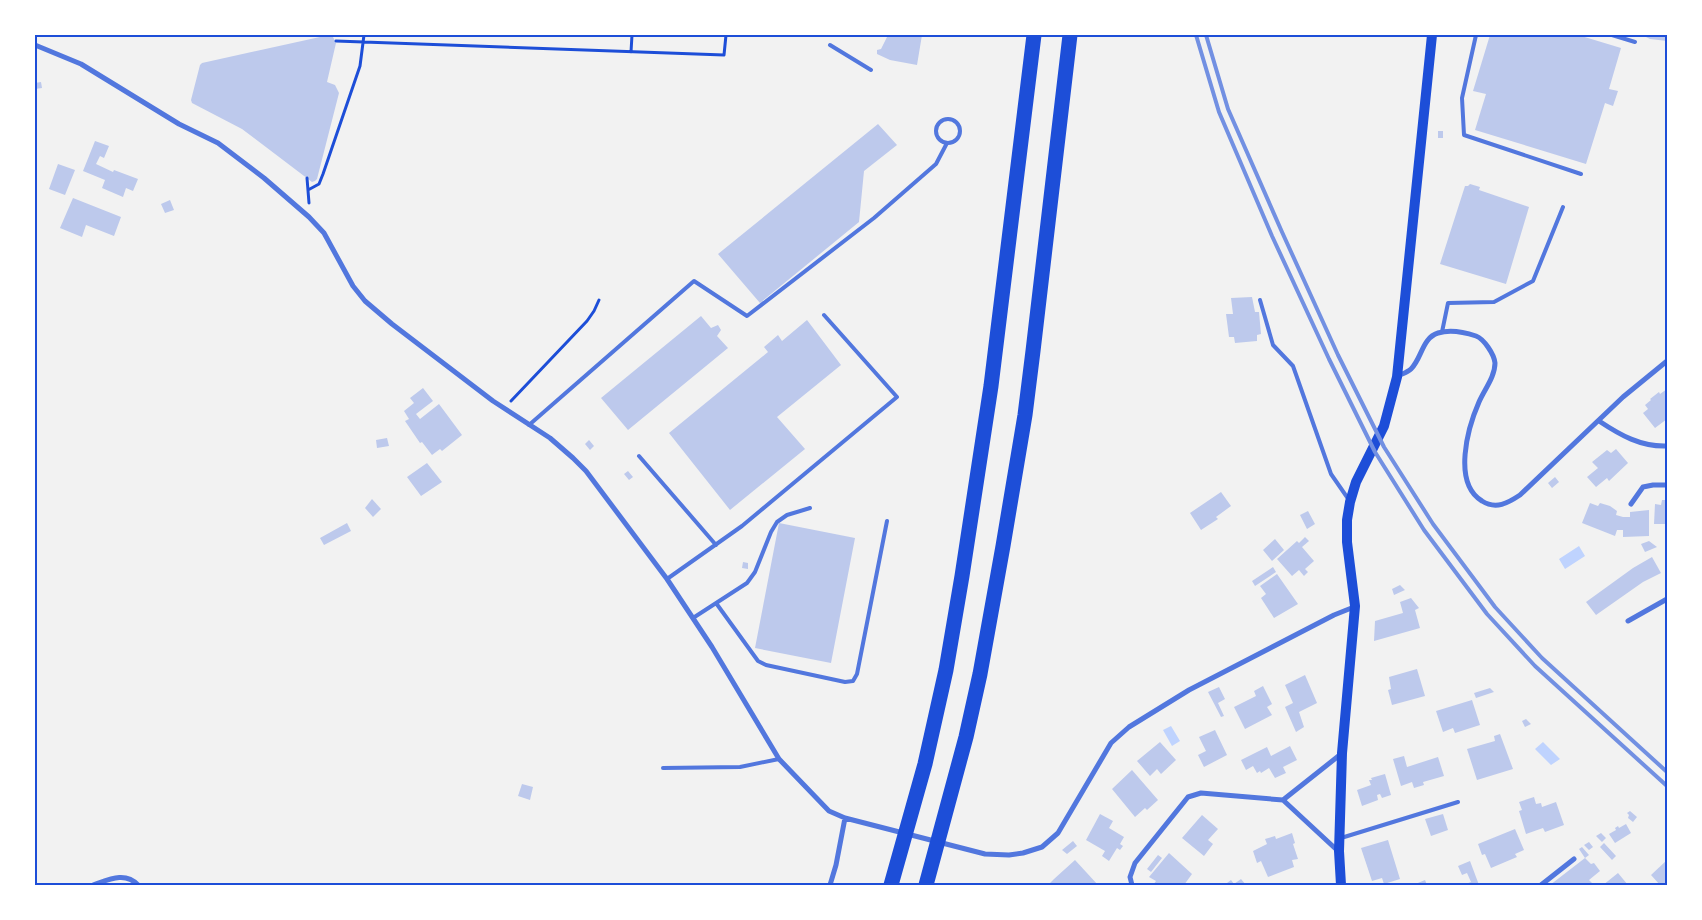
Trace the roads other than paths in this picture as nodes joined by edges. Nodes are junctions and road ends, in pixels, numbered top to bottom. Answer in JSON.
{"nodes":[{"id":1,"x":1034,"y":35,"type":"edge"},
{"id":2,"x":1070,"y":35,"type":"edge"},
{"id":3,"x":1432,"y":35,"type":"edge"},
{"id":4,"x":1476,"y":35,"type":"edge"},
{"id":5,"x":1612,"y":35,"type":"edge"},
{"id":6,"x":1635,"y":42,"type":"dead end"},
{"id":7,"x":35,"y":45,"type":"edge"},
{"id":8,"x":830,"y":45,"type":"dead end"},
{"id":9,"x":871,"y":70,"type":"dead end"},
{"id":10,"x":947,"y":143,"type":"junction"},
{"id":11,"x":1581,"y":174,"type":"dead end"},
{"id":12,"x":1563,"y":207,"type":"dead end"},
{"id":13,"x":1260,"y":300,"type":"dead end"},
{"id":14,"x":824,"y":315,"type":"dead end"},
{"id":15,"x":1442,"y":332,"type":"junction"},
{"id":16,"x":1667,"y":361,"type":"edge"},
{"id":17,"x":1396,"y":377,"type":"junction"},
{"id":18,"x":1599,"y":421,"type":"junction"},
{"id":19,"x":529,"y":425,"type":"junction"},
{"id":20,"x":1667,"y":446,"type":"edge"},
{"id":21,"x":639,"y":456,"type":"dead end"},
{"id":22,"x":1667,"y":485,"type":"edge"},
{"id":23,"x":1350,"y":502,"type":"junction"},
{"id":24,"x":1631,"y":504,"type":"dead end"},
{"id":25,"x":810,"y":508,"type":"dead end"},
{"id":26,"x":887,"y":521,"type":"dead end"},
{"id":27,"x":716,"y":545,"type":"junction"},
{"id":28,"x":667,"y":579,"type":"junction"},
{"id":29,"x":1667,"y":599,"type":"edge"},
{"id":30,"x":716,"y":603,"type":"junction"},
{"id":31,"x":1355,"y":606,"type":"junction"},
{"id":32,"x":693,"y":618,"type":"junction"},
{"id":33,"x":1628,"y":621,"type":"dead end"},
{"id":34,"x":1342,"y":753,"type":"junction"},
{"id":35,"x":779,"y":759,"type":"junction"},
{"id":36,"x":663,"y":768,"type":"dead end"},
{"id":37,"x":1283,"y":800,"type":"junction"},
{"id":38,"x":1458,"y":802,"type":"dead end"},
{"id":39,"x":845,"y":818,"type":"junction"},
{"id":40,"x":1339,"y":838,"type":"junction"},
{"id":41,"x":1339,"y":851,"type":"junction"},
{"id":42,"x":1574,"y":859,"type":"dead end"},
{"id":43,"x":93,"y":885,"type":"edge"},
{"id":44,"x":138,"y":885,"type":"edge"},
{"id":45,"x":830,"y":885,"type":"edge"},
{"id":46,"x":891,"y":885,"type":"edge"},
{"id":47,"x":926,"y":885,"type":"edge"},
{"id":48,"x":1132,"y":885,"type":"edge"},
{"id":49,"x":1341,"y":885,"type":"edge"},
{"id":50,"x":1540,"y":885,"type":"edge"}],
"edges":[{"from":1,"to":46,"type":"highway"},
{"from":2,"to":47,"type":"highway"},
{"from":3,"to":17,"type":"main road"},
{"from":4,"to":11,"type":"lane"},
{"from":5,"to":6,"type":"lane"},
{"from":7,"to":19,"type":"street"},
{"from":8,"to":9,"type":"lane"},
{"from":10,"to":10,"type":"lane"},
{"from":10,"to":19,"type":"lane"},
{"from":12,"to":15,"type":"lane"},
{"from":13,"to":23,"type":"lane"},
{"from":14,"to":27,"type":"lane"},
{"from":15,"to":17,"type":"street"},
{"from":15,"to":18,"type":"street"},
{"from":16,"to":18,"type":"street"},
{"from":17,"to":23,"type":"main road"},
{"from":18,"to":20,"type":"street"},
{"from":19,"to":28,"type":"street"},
{"from":21,"to":27,"type":"lane"},
{"from":22,"to":24,"type":"street"},
{"from":23,"to":31,"type":"main road"},
{"from":25,"to":30,"type":"lane"},
{"from":26,"to":30,"type":"lane"},
{"from":27,"to":28,"type":"lane"},
{"from":28,"to":32,"type":"street"},
{"from":29,"to":33,"type":"street"},
{"from":30,"to":32,"type":"lane"},
{"from":31,"to":34,"type":"main road"},
{"from":31,"to":39,"type":"street"},
{"from":32,"to":35,"type":"street"},
{"from":34,"to":37,"type":"street"},
{"from":34,"to":40,"type":"main road"},
{"from":35,"to":36,"type":"lane"},
{"from":35,"to":39,"type":"street"},
{"from":37,"to":41,"type":"street"},
{"from":37,"to":48,"type":"street"},
{"from":38,"to":40,"type":"lane"},
{"from":39,"to":45,"type":"street"},
{"from":40,"to":41,"type":"main road"},
{"from":41,"to":49,"type":"main road"},
{"from":42,"to":50,"type":"street"},
{"from":43,"to":44,"type":"street"}]}
